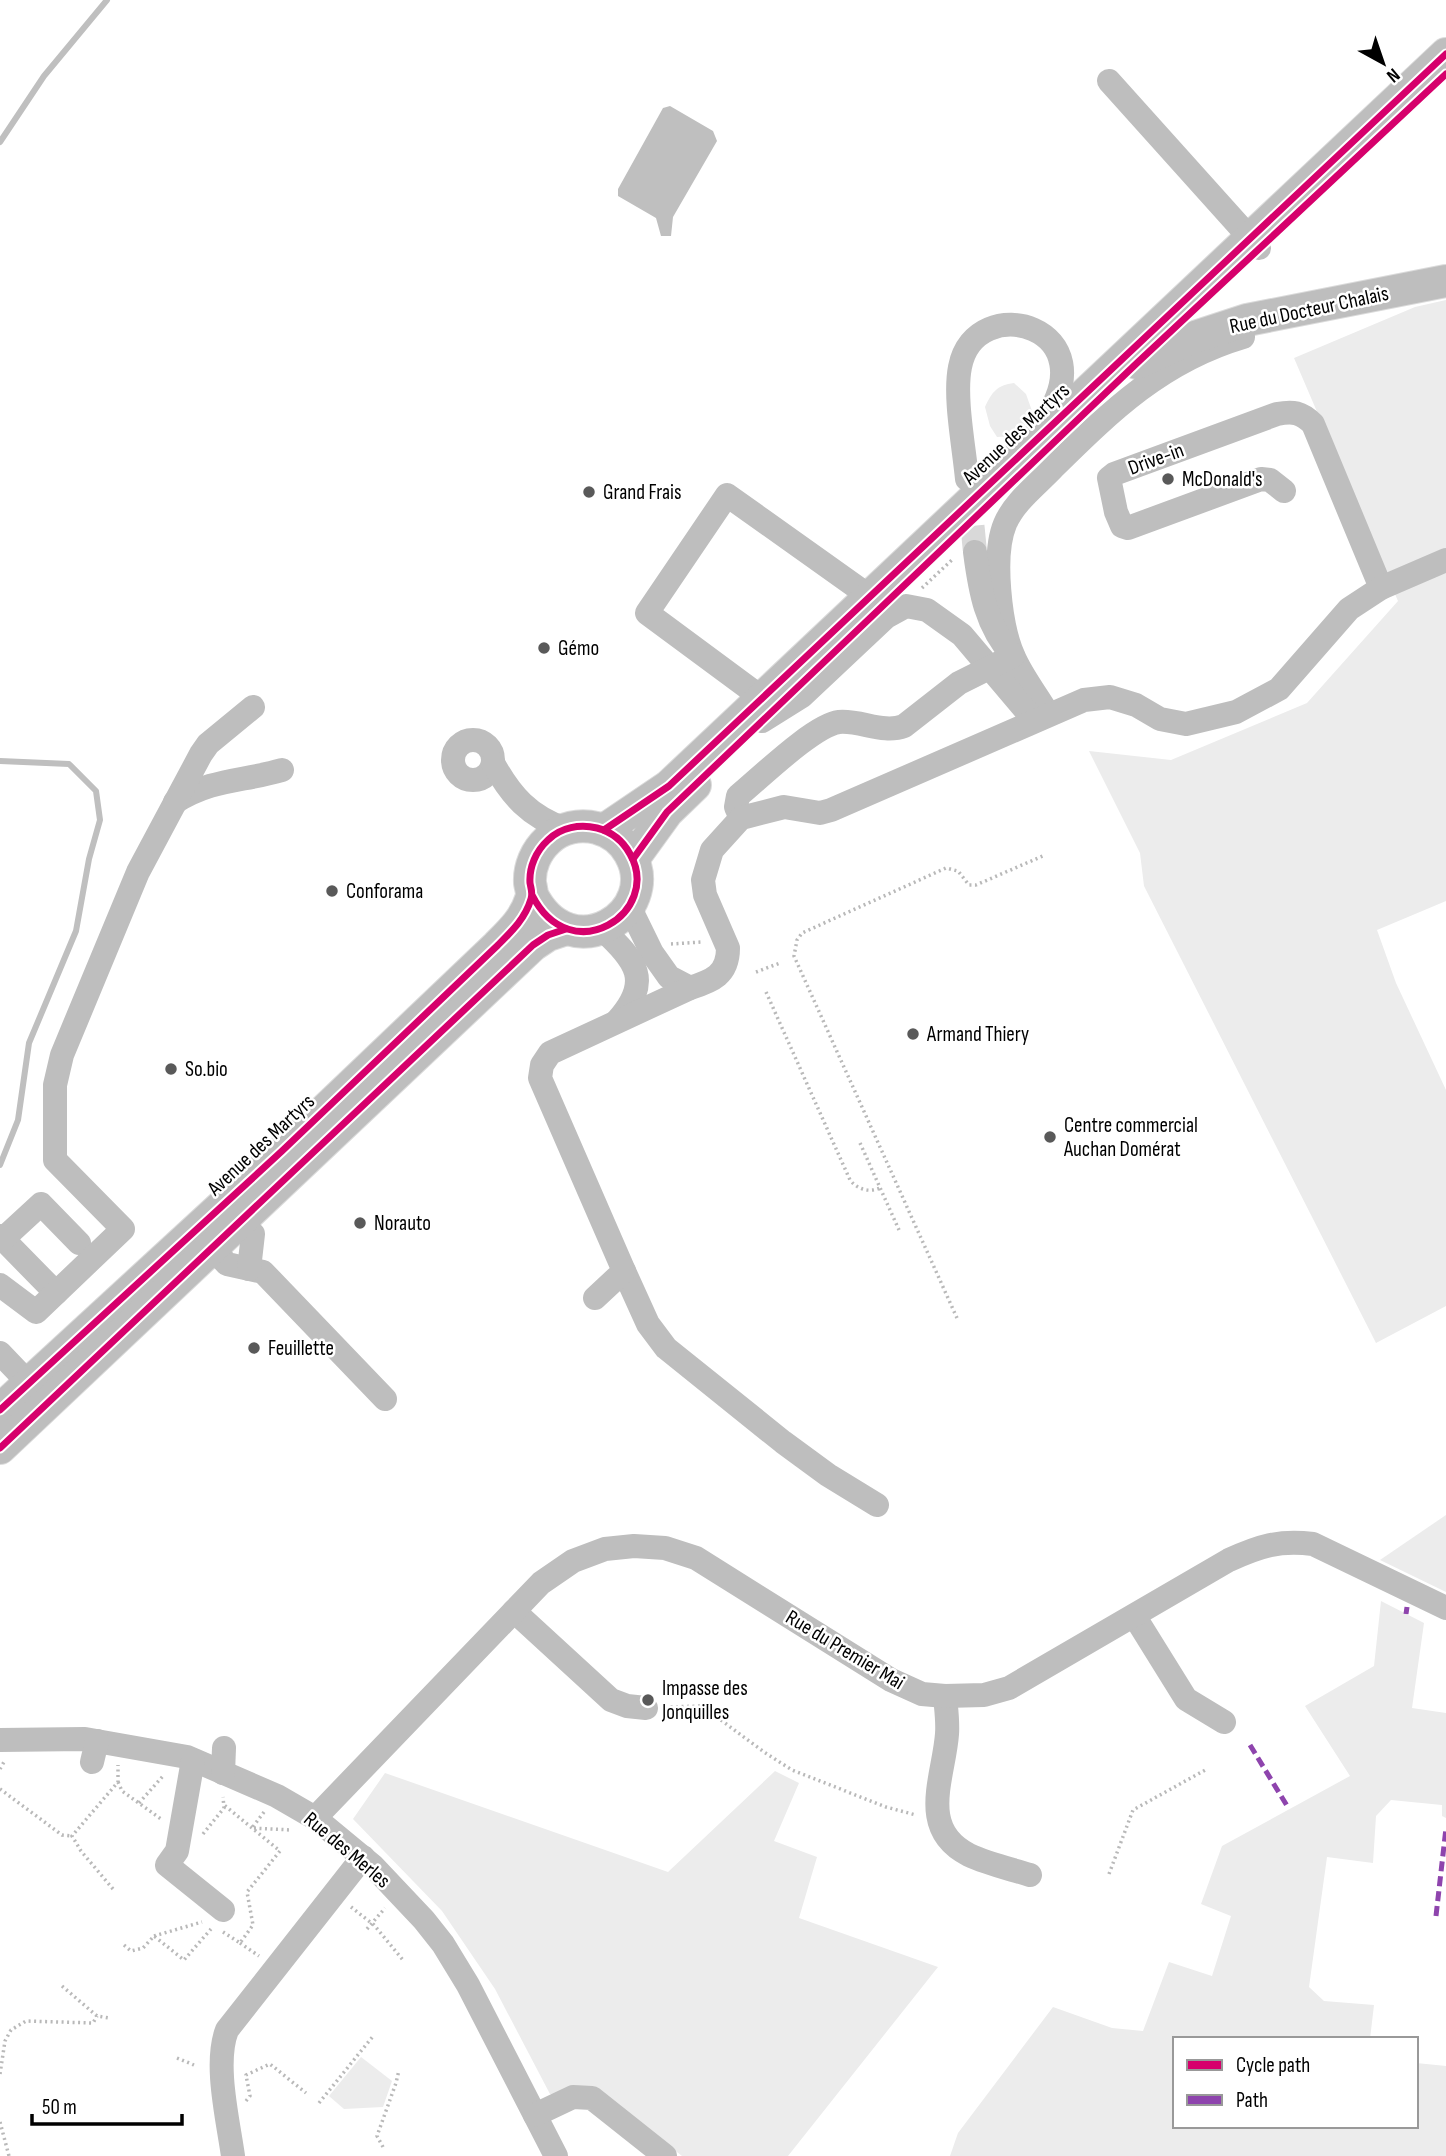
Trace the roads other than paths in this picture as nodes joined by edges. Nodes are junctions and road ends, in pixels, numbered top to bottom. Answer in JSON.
{"nodes":[{"id":1,"x":1446,"y":54,"type":"edge"},
{"id":2,"x":1446,"y":74,"type":"edge"},
{"id":3,"x":1109,"y":81,"type":"dead end"},
{"id":4,"x":1254,"y":243,"type":"junction"},
{"id":5,"x":1439,"y":282,"type":"edge"},
{"id":6,"x":1136,"y":363,"type":"junction"},
{"id":7,"x":1008,"y":466,"type":"junction"},
{"id":8,"x":967,"y":478,"type":"tunnel mouth"},
{"id":9,"x":1284,"y":491,"type":"dead end"},
{"id":10,"x":969,"y":551,"type":"tunnel mouth"},
{"id":11,"x":1446,"y":560,"type":"edge"},
{"id":12,"x":1381,"y":588,"type":"junction"},
{"id":13,"x":869,"y":596,"type":"junction"},
{"id":14,"x":967,"y":641,"type":"junction"},
{"id":15,"x":1013,"y":656,"type":"junction"},
{"id":16,"x":989,"y":668,"type":"junction"},
{"id":17,"x":959,"y":683,"type":"junction"},
{"id":18,"x":253,"y":707,"type":"dead end"},
{"id":19,"x":762,"y":709,"type":"junction"},
{"id":20,"x":1041,"y":717,"type":"junction"},
{"id":21,"x":282,"y":770,"type":"dead end"},
{"id":22,"x":175,"y":802,"type":"junction"},
{"id":23,"x":741,"y":818,"type":"junction"},
{"id":24,"x":565,"y":829,"type":"junction"},
{"id":25,"x":604,"y":830,"type":"junction"},
{"id":26,"x":534,"y":859,"type":"junction"},
{"id":27,"x":633,"y":859,"type":"junction"},
{"id":28,"x":532,"y":895,"type":"junction"},
{"id":29,"x":629,"y":906,"type":"junction"},
{"id":30,"x":566,"y":929,"type":"junction"},
{"id":31,"x":602,"y":929,"type":"junction"},
{"id":32,"x":690,"y":988,"type":"junction"},
{"id":33,"x":617,"y":1022,"type":"junction"},
{"id":34,"x":282,"y":1152,"type":"junction"},
{"id":35,"x":240,"y":1221,"type":"junction"},
{"id":36,"x":2,"y":1238,"type":"edge"},
{"id":37,"x":79,"y":1243,"type":"dead end"},
{"id":38,"x":212,"y":1248,"type":"junction"},
{"id":39,"x":249,"y":1269,"type":"junction"},
{"id":40,"x":624,"y":1271,"type":"junction"},
{"id":41,"x":0,"y":1285,"type":"edge"},
{"id":42,"x":56,"y":1293,"type":"junction"},
{"id":43,"x":595,"y":1297,"type":"dead end"},
{"id":44,"x":0,"y":1353,"type":"edge"},
{"id":45,"x":38,"y":1393,"type":"junction"},
{"id":46,"x":385,"y":1399,"type":"dead end"},
{"id":47,"x":0,"y":1410,"type":"edge"},
{"id":48,"x":0,"y":1448,"type":"edge"},
{"id":49,"x":877,"y":1505,"type":"dead end"},
{"id":50,"x":1446,"y":1608,"type":"edge"},
{"id":51,"x":514,"y":1611,"type":"junction"},
{"id":52,"x":1135,"y":1617,"type":"junction"},
{"id":53,"x":946,"y":1696,"type":"junction"},
{"id":54,"x":646,"y":1708,"type":"road end"},
{"id":55,"x":1224,"y":1722,"type":"dead end"},
{"id":56,"x":0,"y":1740,"type":"edge"},
{"id":57,"x":224,"y":1748,"type":"dead end"},
{"id":58,"x":193,"y":1760,"type":"junction"},
{"id":59,"x":223,"y":1784,"type":"junction"},
{"id":60,"x":307,"y":1825,"type":"junction"},
{"id":61,"x":363,"y":1857,"type":"junction"},
{"id":62,"x":1030,"y":1875,"type":"dead end"},
{"id":63,"x":219,"y":1918,"type":"road end"},
{"id":64,"x":535,"y":2115,"type":"junction"},
{"id":65,"x":549,"y":2154,"type":"edge"},
{"id":66,"x":233,"y":2156,"type":"edge"},
{"id":67,"x":665,"y":2156,"type":"edge"}],
"edges":[{"from":1,"to":4,"type":"main road","name":"Avenue des Martyrs"},
{"from":2,"to":4,"type":"main road","name":"Avenue des Martyrs"},
{"from":3,"to":4,"type":"street"},
{"from":4,"to":6,"type":"main road","name":"Avenue des Martyrs"},
{"from":4,"to":7,"type":"main road","name":"Avenue des Martyrs"},
{"from":5,"to":6,"type":"main road","name":"Rue du Docteur Chalais"},
{"from":5,"to":15,"type":"street"},
{"from":6,"to":19,"type":"main road","name":"Avenue des Martyrs"},
{"from":7,"to":8,"type":"street"},
{"from":7,"to":13,"type":"main road","name":"Avenue des Martyrs"},
{"from":9,"to":12,"type":"street","name":"Drive-in"},
{"from":10,"to":15,"type":"street"},
{"from":11,"to":12,"type":"street"},
{"from":12,"to":20,"type":"street"},
{"from":13,"to":19,"type":"main road","name":"Avenue des Martyrs"},
{"from":13,"to":19,"type":"street"},
{"from":14,"to":16,"type":"street"},
{"from":14,"to":17,"type":"street"},
{"from":14,"to":19,"type":"street"},
{"from":15,"to":16,"type":"street"},
{"from":15,"to":20,"type":"street"},
{"from":16,"to":17,"type":"street"},
{"from":16,"to":20,"type":"street"},
{"from":17,"to":23,"type":"street"},
{"from":18,"to":22,"type":"street"},
{"from":19,"to":25,"type":"main road","name":"Avenue des Martyrs"},
{"from":19,"to":27,"type":"main road","name":"Avenue des Martyrs"},
{"from":20,"to":23,"type":"street"},
{"from":21,"to":22,"type":"street"},
{"from":22,"to":42,"type":"street"},
{"from":23,"to":32,"type":"street"},
{"from":24,"to":25,"type":"main road"},
{"from":24,"to":26,"type":"main road"},
{"from":24,"to":26,"type":"street"},
{"from":25,"to":27,"type":"main road"},
{"from":26,"to":28,"type":"main road"},
{"from":27,"to":29,"type":"main road"},
{"from":28,"to":30,"type":"main road"},
{"from":28,"to":34,"type":"main road","name":"Avenue des Martyrs"},
{"from":29,"to":31,"type":"main road"},
{"from":29,"to":32,"type":"street"},
{"from":30,"to":31,"type":"main road"},
{"from":30,"to":35,"type":"main road","name":"Avenue des Martyrs"},
{"from":31,"to":33,"type":"street"},
{"from":32,"to":33,"type":"street"},
{"from":33,"to":40,"type":"street"},
{"from":34,"to":35,"type":"street"},
{"from":34,"to":45,"type":"main road","name":"Avenue des Martyrs"},
{"from":35,"to":38,"type":"main road","name":"Avenue des Martyrs"},
{"from":35,"to":39,"type":"street"},
{"from":36,"to":37,"type":"street"},
{"from":36,"to":42,"type":"street"},
{"from":38,"to":39,"type":"street"},
{"from":38,"to":45,"type":"main road","name":"Avenue des Martyrs"},
{"from":39,"to":46,"type":"street"},
{"from":40,"to":43,"type":"street"},
{"from":40,"to":49,"type":"street"},
{"from":41,"to":42,"type":"street"},
{"from":44,"to":45,"type":"street"},
{"from":45,"to":47,"type":"main road","name":"Avenue des Martyrs"},
{"from":45,"to":48,"type":"main road","name":"Avenue des Martyrs"},
{"from":50,"to":52,"type":"street","name":"Rue du Premier Mai"},
{"from":51,"to":53,"type":"street","name":"Rue du Premier Mai"},
{"from":51,"to":54,"type":"street"},
{"from":51,"to":60,"type":"street","name":"Rue du Premier Mai"},
{"from":52,"to":53,"type":"street","name":"Rue du Premier Mai"},
{"from":52,"to":55,"type":"street"},
{"from":53,"to":62,"type":"street"},
{"from":56,"to":58,"type":"street","name":"Rue des Merles"},
{"from":57,"to":59,"type":"street"},
{"from":58,"to":59,"type":"street","name":"Rue des Merles"},
{"from":58,"to":63,"type":"street"},
{"from":59,"to":60,"type":"street","name":"Rue des Merles"},
{"from":60,"to":61,"type":"street","name":"Rue des Merles"},
{"from":61,"to":64,"type":"street","name":"Rue des Merles"},
{"from":61,"to":66,"type":"street"},
{"from":64,"to":65,"type":"street","name":"Rue des Merles"},
{"from":64,"to":67,"type":"street"}]}
